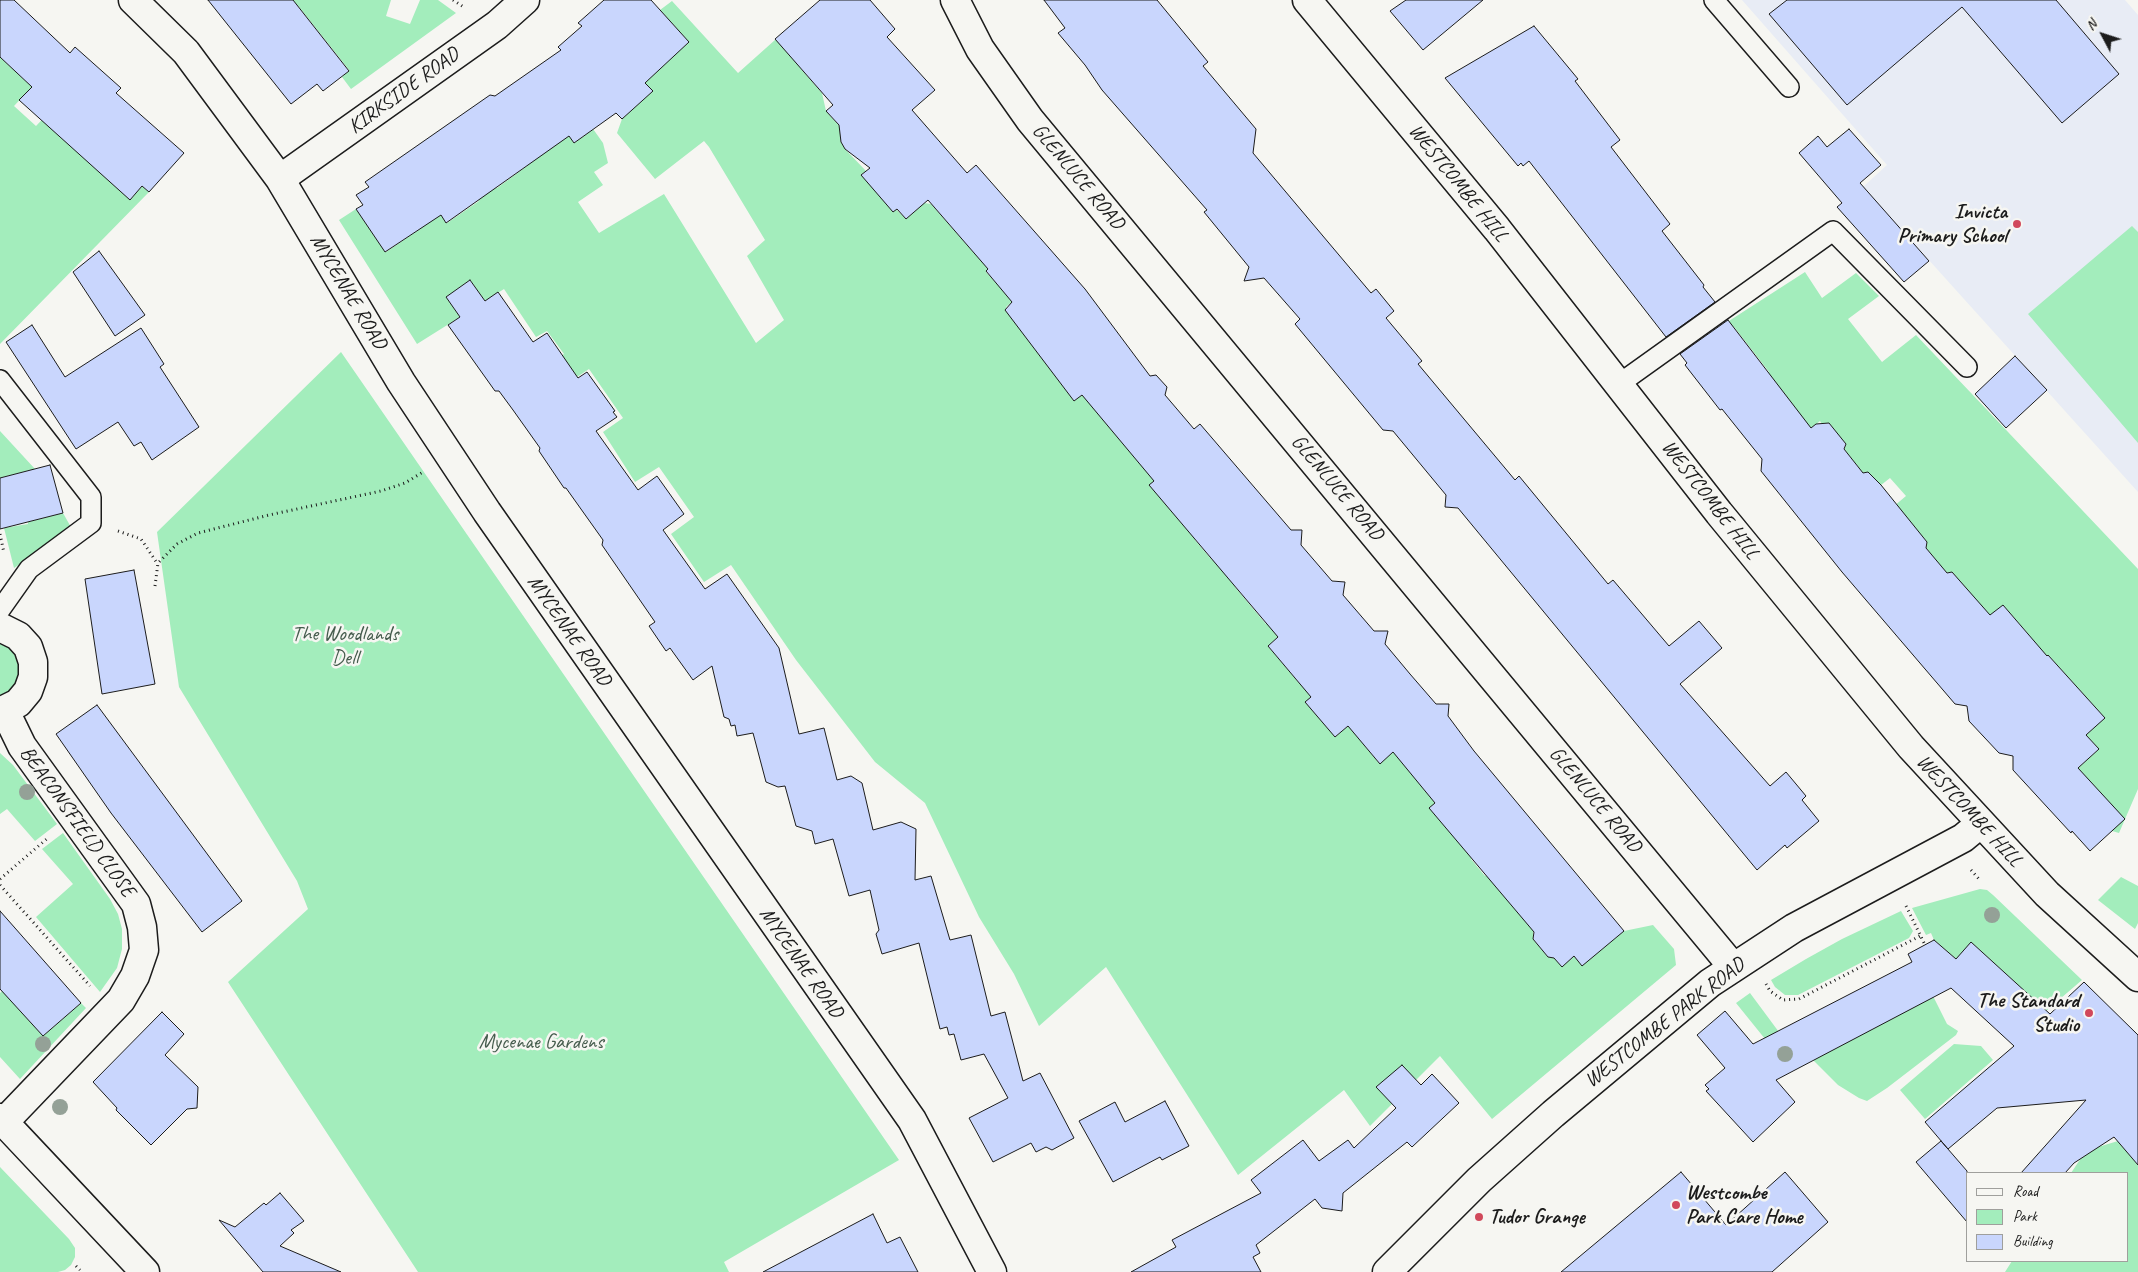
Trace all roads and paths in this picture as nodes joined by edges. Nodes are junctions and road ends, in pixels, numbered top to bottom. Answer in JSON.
{"nodes":[{"id":1,"x":133,"y":0,"type":"edge"},
{"id":2,"x":453,"y":0,"type":"edge"},
{"id":3,"x":525,"y":0,"type":"edge"},
{"id":4,"x":955,"y":0,"type":"edge"},
{"id":5,"x":1308,"y":0,"type":"edge"},
{"id":6,"x":1714,"y":0,"type":"edge"},
{"id":7,"x":469,"y":11,"type":"dead end"},
{"id":8,"x":1789,"y":87,"type":"dead end"},
{"id":9,"x":280,"y":179,"type":"junction"},
{"id":10,"x":1967,"y":366,"type":"dead end"},
{"id":11,"x":0,"y":380,"type":"edge"},
{"id":12,"x":1619,"y":384,"type":"junction"},
{"id":13,"x":428,"y":469,"type":"dead end"},
{"id":14,"x":146,"y":546,"type":"dead end"},
{"id":15,"x":158,"y":563,"type":"junction"},
{"id":16,"x":155,"y":586,"type":"dead end"},
{"id":17,"x":0,"y":610,"type":"edge"},
{"id":18,"x":0,"y":627,"type":"edge"},
{"id":19,"x":3,"y":712,"type":"edge"},
{"id":20,"x":1980,"y":824,"type":"junction"},
{"id":21,"x":39,"y":845,"type":"dead end"},
{"id":22,"x":1969,"y":868,"type":"dead end"},
{"id":23,"x":0,"y":879,"type":"edge"},
{"id":24,"x":1979,"y":879,"type":"dead end"},
{"id":25,"x":0,"y":885,"type":"edge"},
{"id":26,"x":1907,"y":910,"type":"dead end"},
{"id":27,"x":1920,"y":936,"type":"junction"},
{"id":28,"x":1925,"y":945,"type":"dead end"},
{"id":29,"x":1733,"y":967,"type":"junction"},
{"id":30,"x":2138,"y":977,"type":"edge"},
{"id":31,"x":1763,"y":979,"type":"dead end"},
{"id":32,"x":96,"y":993,"type":"dead end"},
{"id":33,"x":2,"y":1120,"type":"edge"},
{"id":34,"x":76,"y":1266,"type":"dead end"},
{"id":35,"x":80,"y":1270,"type":"dead end"},
{"id":36,"x":144,"y":1272,"type":"edge"},
{"id":37,"x":992,"y":1272,"type":"edge"},
{"id":38,"x":1387,"y":1272,"type":"edge"}],
"edges":[{"from":1,"to":9,"type":"street","name":"MYCENAE ROAD"},
{"from":2,"to":7,"type":"path"},
{"from":3,"to":9,"type":"street","name":"KIRKSIDE ROAD"},
{"from":4,"to":29,"type":"street","name":"GLENLUCE ROAD"},
{"from":5,"to":12,"type":"street","name":"WESTCOMBE HILL"},
{"from":6,"to":8,"type":"lane"},
{"from":9,"to":37,"type":"street","name":"MYCENAE ROAD"},
{"from":10,"to":12,"type":"lane"},
{"from":11,"to":17,"type":"lane"},
{"from":12,"to":20,"type":"street","name":"WESTCOMBE HILL"},
{"from":13,"to":15,"type":"path"},
{"from":14,"to":15,"type":"path"},
{"from":15,"to":16,"type":"path"},
{"from":18,"to":19,"type":"street","name":"BEACONSFIELD CLOSE"},
{"from":19,"to":33,"type":"street","name":"BEACONSFIELD CLOSE"},
{"from":20,"to":29,"type":"street","name":"WESTCOMBE PARK ROAD"},
{"from":20,"to":30,"type":"street","name":"WESTCOMBE HILL"},
{"from":21,"to":23,"type":"path"},
{"from":22,"to":24,"type":"path"},
{"from":25,"to":32,"type":"path"},
{"from":26,"to":27,"type":"path"},
{"from":27,"to":28,"type":"path"},
{"from":27,"to":31,"type":"path"},
{"from":29,"to":38,"type":"street","name":"WESTCOMBE PARK ROAD"},
{"from":33,"to":36,"type":"street"},
{"from":34,"to":35,"type":"path"}]}
